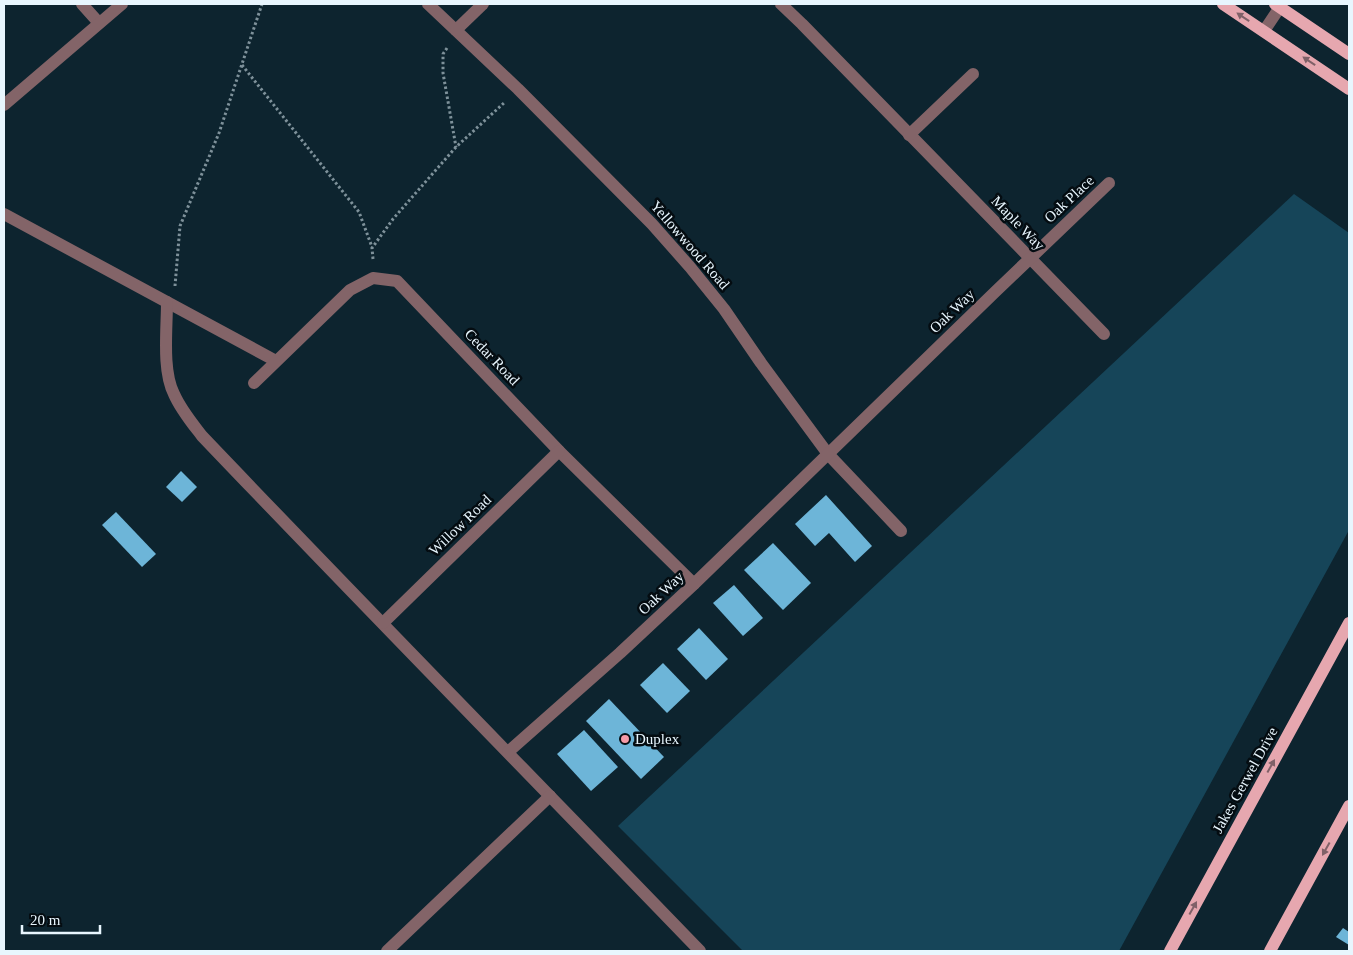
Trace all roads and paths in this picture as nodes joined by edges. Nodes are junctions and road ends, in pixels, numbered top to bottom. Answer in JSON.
{"nodes":[{"id":1,"x":82,"y":4,"type":"edge"},
{"id":2,"x":122,"y":4,"type":"edge"},
{"id":3,"x":262,"y":4,"type":"edge"},
{"id":4,"x":428,"y":4,"type":"edge"},
{"id":5,"x":483,"y":4,"type":"edge"},
{"id":6,"x":781,"y":4,"type":"edge"},
{"id":7,"x":1223,"y":4,"type":"edge"},
{"id":8,"x":1277,"y":6,"type":"edge"},
{"id":9,"x":99,"y":23,"type":"junction"},
{"id":10,"x":456,"y":30,"type":"junction"},
{"id":11,"x":1264,"y":31,"type":"junction"},
{"id":12,"x":1349,"y":54,"type":"edge"},
{"id":13,"x":242,"y":65,"type":"junction"},
{"id":14,"x":972,"y":74,"type":"dead end"},
{"id":15,"x":518,"y":89,"type":"junction"},
{"id":16,"x":1349,"y":89,"type":"edge"},
{"id":17,"x":4,"y":105,"type":"edge"},
{"id":18,"x":909,"y":135,"type":"junction"},
{"id":19,"x":456,"y":148,"type":"junction"},
{"id":20,"x":1110,"y":183,"type":"dead end"},
{"id":21,"x":4,"y":214,"type":"edge"},
{"id":22,"x":372,"y":248,"type":"junction"},
{"id":23,"x":1030,"y":258,"type":"junction"},
{"id":24,"x":373,"y":278,"type":"junction"},
{"id":25,"x":168,"y":302,"type":"junction"},
{"id":26,"x":1104,"y":334,"type":"dead end"},
{"id":27,"x":276,"y":361,"type":"junction"},
{"id":28,"x":254,"y":383,"type":"dead end"},
{"id":29,"x":559,"y":451,"type":"junction"},
{"id":30,"x":828,"y":454,"type":"junction"},
{"id":31,"x":901,"y":531,"type":"dead end"},
{"id":32,"x":694,"y":584,"type":"junction"},
{"id":33,"x":383,"y":623,"type":"junction"},
{"id":34,"x":1349,"y":623,"type":"edge"},
{"id":35,"x":508,"y":752,"type":"junction"},
{"id":36,"x":550,"y":796,"type":"junction"},
{"id":37,"x":1349,"y":806,"type":"edge"},
{"id":38,"x":387,"y":951,"type":"edge"},
{"id":39,"x":700,"y":951,"type":"edge"},
{"id":40,"x":1170,"y":951,"type":"edge"},
{"id":41,"x":1270,"y":951,"type":"edge"}],
"edges":[{"from":1,"to":9,"type":"street"},
{"from":2,"to":9,"type":"street"},
{"from":3,"to":13,"type":"path"},
{"from":4,"to":10,"type":"street","name":"Yellowwood Road"},
{"from":5,"to":10,"type":"street"},
{"from":6,"to":18,"type":"street","name":"Maple Way"},
{"from":11,"to":7,"type":"main road","one_way":true},
{"from":8,"to":11,"type":"street"},
{"from":8,"to":12,"type":"main road"},
{"from":9,"to":17,"type":"street"},
{"from":10,"to":15,"type":"street","name":"Yellowwood Road"},
{"from":10,"to":19,"type":"path"},
{"from":16,"to":11,"type":"main road","one_way":true},
{"from":13,"to":22,"type":"path"},
{"from":13,"to":25,"type":"path"},
{"from":14,"to":18,"type":"street"},
{"from":15,"to":19,"type":"path"},
{"from":15,"to":30,"type":"street","name":"Yellowwood Road"},
{"from":18,"to":23,"type":"street","name":"Maple Way"},
{"from":19,"to":22,"type":"path"},
{"from":20,"to":23,"type":"street","name":"Oak Place"},
{"from":21,"to":25,"type":"street"},
{"from":22,"to":24,"type":"path"},
{"from":23,"to":26,"type":"street","name":"Maple Way"},
{"from":23,"to":30,"type":"street","name":"Oak Way"},
{"from":24,"to":27,"type":"street"},
{"from":24,"to":29,"type":"street","name":"Cedar Road"},
{"from":25,"to":27,"type":"street"},
{"from":25,"to":33,"type":"street"},
{"from":27,"to":28,"type":"street"},
{"from":29,"to":32,"type":"street","name":"Cedar Road"},
{"from":29,"to":33,"type":"street","name":"Willow Road"},
{"from":30,"to":31,"type":"street","name":"Yellowwood Road"},
{"from":30,"to":32,"type":"street","name":"Oak Way"},
{"from":32,"to":35,"type":"street","name":"Oak Way"},
{"from":33,"to":35,"type":"street"},
{"from":40,"to":34,"type":"main road","name":"Jakes Gerwel Drive","one_way":true},
{"from":35,"to":36,"type":"street"},
{"from":36,"to":38,"type":"street"},
{"from":36,"to":39,"type":"street"},
{"from":37,"to":41,"type":"main road","one_way":true}]}
